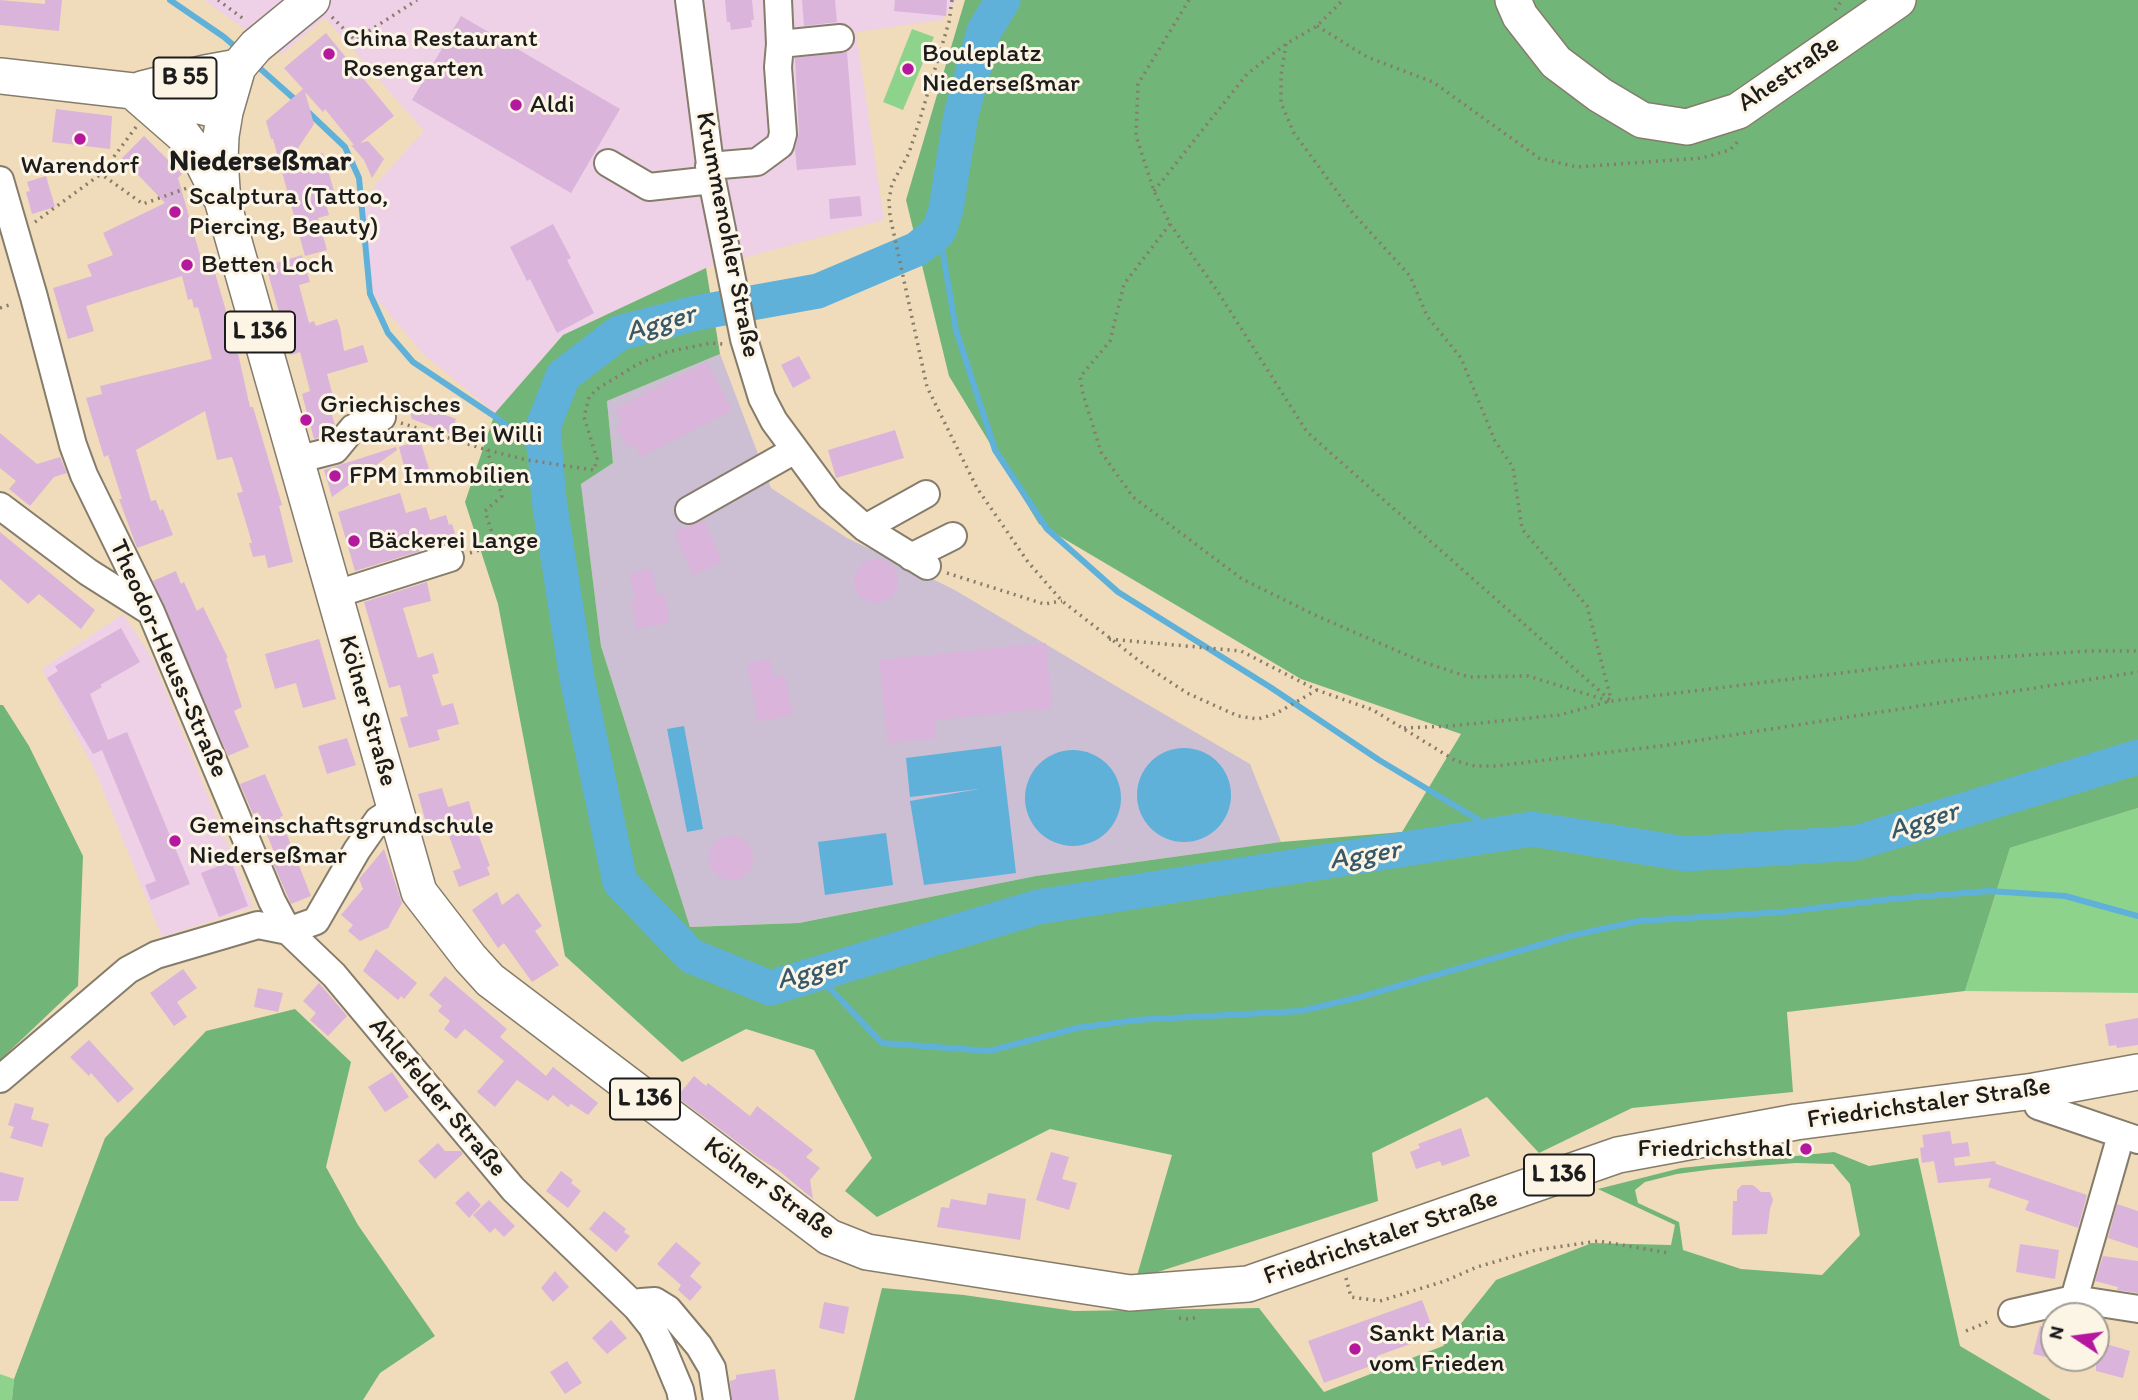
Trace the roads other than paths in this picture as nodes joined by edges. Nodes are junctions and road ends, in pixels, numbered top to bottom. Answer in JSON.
{"nodes":[{"id":1,"x":689,"y":0,"type":"edge"},
{"id":2,"x":778,"y":0,"type":"edge"},
{"id":3,"x":1513,"y":0,"type":"edge"},
{"id":4,"x":1898,"y":0,"type":"edge"},
{"id":5,"x":319,"y":5,"type":"edge"},
{"id":6,"x":841,"y":38,"type":"dead end"},
{"id":7,"x":780,"y":44,"type":"junction"},
{"id":8,"x":250,"y":53,"type":"junction"},
{"id":9,"x":0,"y":76,"type":"edge"},
{"id":10,"x":136,"y":106,"type":"junction"},
{"id":11,"x":225,"y":112,"type":"junction"},
{"id":12,"x":608,"y":163,"type":"dead end"},
{"id":13,"x":711,"y":173,"type":"junction"},
{"id":14,"x":0,"y":180,"type":"edge"},
{"id":15,"x":209,"y":194,"type":"junction"},
{"id":16,"x":382,"y":417,"type":"road end"},
{"id":17,"x":795,"y":450,"type":"junction"},
{"id":18,"x":296,"y":460,"type":"junction"},
{"id":19,"x":926,"y":494,"type":"dead end"},
{"id":20,"x":0,"y":506,"type":"edge"},
{"id":21,"x":689,"y":510,"type":"dead end"},
{"id":22,"x":865,"y":528,"type":"junction"},
{"id":23,"x":953,"y":536,"type":"dead end"},
{"id":24,"x":450,"y":558,"type":"road end"},
{"id":25,"x":334,"y":595,"type":"junction"},
{"id":26,"x":151,"y":612,"type":"junction"},
{"id":27,"x":395,"y":809,"type":"junction"},
{"id":28,"x":288,"y":931,"type":"junction"},
{"id":29,"x":2138,"y":1072,"type":"edge"},
{"id":30,"x":0,"y":1079,"type":"edge"},
{"id":31,"x":2034,"y":1091,"type":"junction"},
{"id":32,"x":2130,"y":1138,"type":"edge"},
{"id":33,"x":990,"y":1271,"type":"joint"},
{"id":34,"x":2074,"y":1299,"type":"junction"},
{"id":35,"x":636,"y":1307,"type":"junction"},
{"id":36,"x":2138,"y":1309,"type":"edge"},
{"id":37,"x":2012,"y":1313,"type":"dead end"},
{"id":38,"x":682,"y":1400,"type":"edge"},
{"id":39,"x":717,"y":1400,"type":"edge"}],
"edges":[{"from":1,"to":13,"type":"street","name":"Krummenohler Straße"},
{"from":2,"to":7,"type":"street"},
{"from":3,"to":4,"type":"main road","name":"Ahestraße"},
{"from":5,"to":8,"type":"main road"},
{"from":6,"to":7,"type":"street"},
{"from":7,"to":13,"type":"street"},
{"from":8,"to":10,"type":"main road","number":"B 55"},
{"from":8,"to":11,"type":"main road","name":"Kölner Straße","number":"L 136"},
{"from":9,"to":10,"type":"main road"},
{"from":10,"to":11,"type":"main road"},
{"from":10,"to":15,"type":"main road"},
{"from":11,"to":15,"type":"main road","name":"Kölner Straße","number":"L 136"},
{"from":12,"to":13,"type":"street"},
{"from":13,"to":17,"type":"street","name":"Krummenohler Straße"},
{"from":14,"to":26,"type":"street","name":"Theodor-Heuss-Straße"},
{"from":15,"to":18,"type":"main road","name":"Kölner Straße","number":"L 136"},
{"from":16,"to":18,"type":"street"},
{"from":17,"to":21,"type":"street"},
{"from":17,"to":22,"type":"street","name":"Krummenohler Straße"},
{"from":18,"to":25,"type":"main road","name":"Kölner Straße","number":"L 136"},
{"from":19,"to":22,"type":"street"},
{"from":20,"to":26,"type":"street"},
{"from":22,"to":23,"type":"street","name":"Krummenohler Straße"},
{"from":24,"to":25,"type":"street"},
{"from":25,"to":27,"type":"main road","name":"Kölner Straße","number":"L 136"},
{"from":26,"to":28,"type":"street","name":"Theodor-Heuss-Straße"},
{"from":27,"to":28,"type":"street"},
{"from":27,"to":33,"type":"main road","name":"Kölner Straße","number":"L 136"},
{"from":28,"to":30,"type":"street"},
{"from":28,"to":35,"type":"street","name":"Ahlefelder Straße"},
{"from":29,"to":31,"type":"main road","name":"Friedrichstaler Straße","number":"L 136"},
{"from":31,"to":32,"type":"street"},
{"from":31,"to":33,"type":"main road","name":"Friedrichstaler Straße","number":"L 136"},
{"from":32,"to":34,"type":"street"},
{"from":34,"to":36,"type":"street"},
{"from":34,"to":37,"type":"street"},
{"from":35,"to":38,"type":"street","name":"Ahlefelder Straße"},
{"from":35,"to":39,"type":"street"}]}
